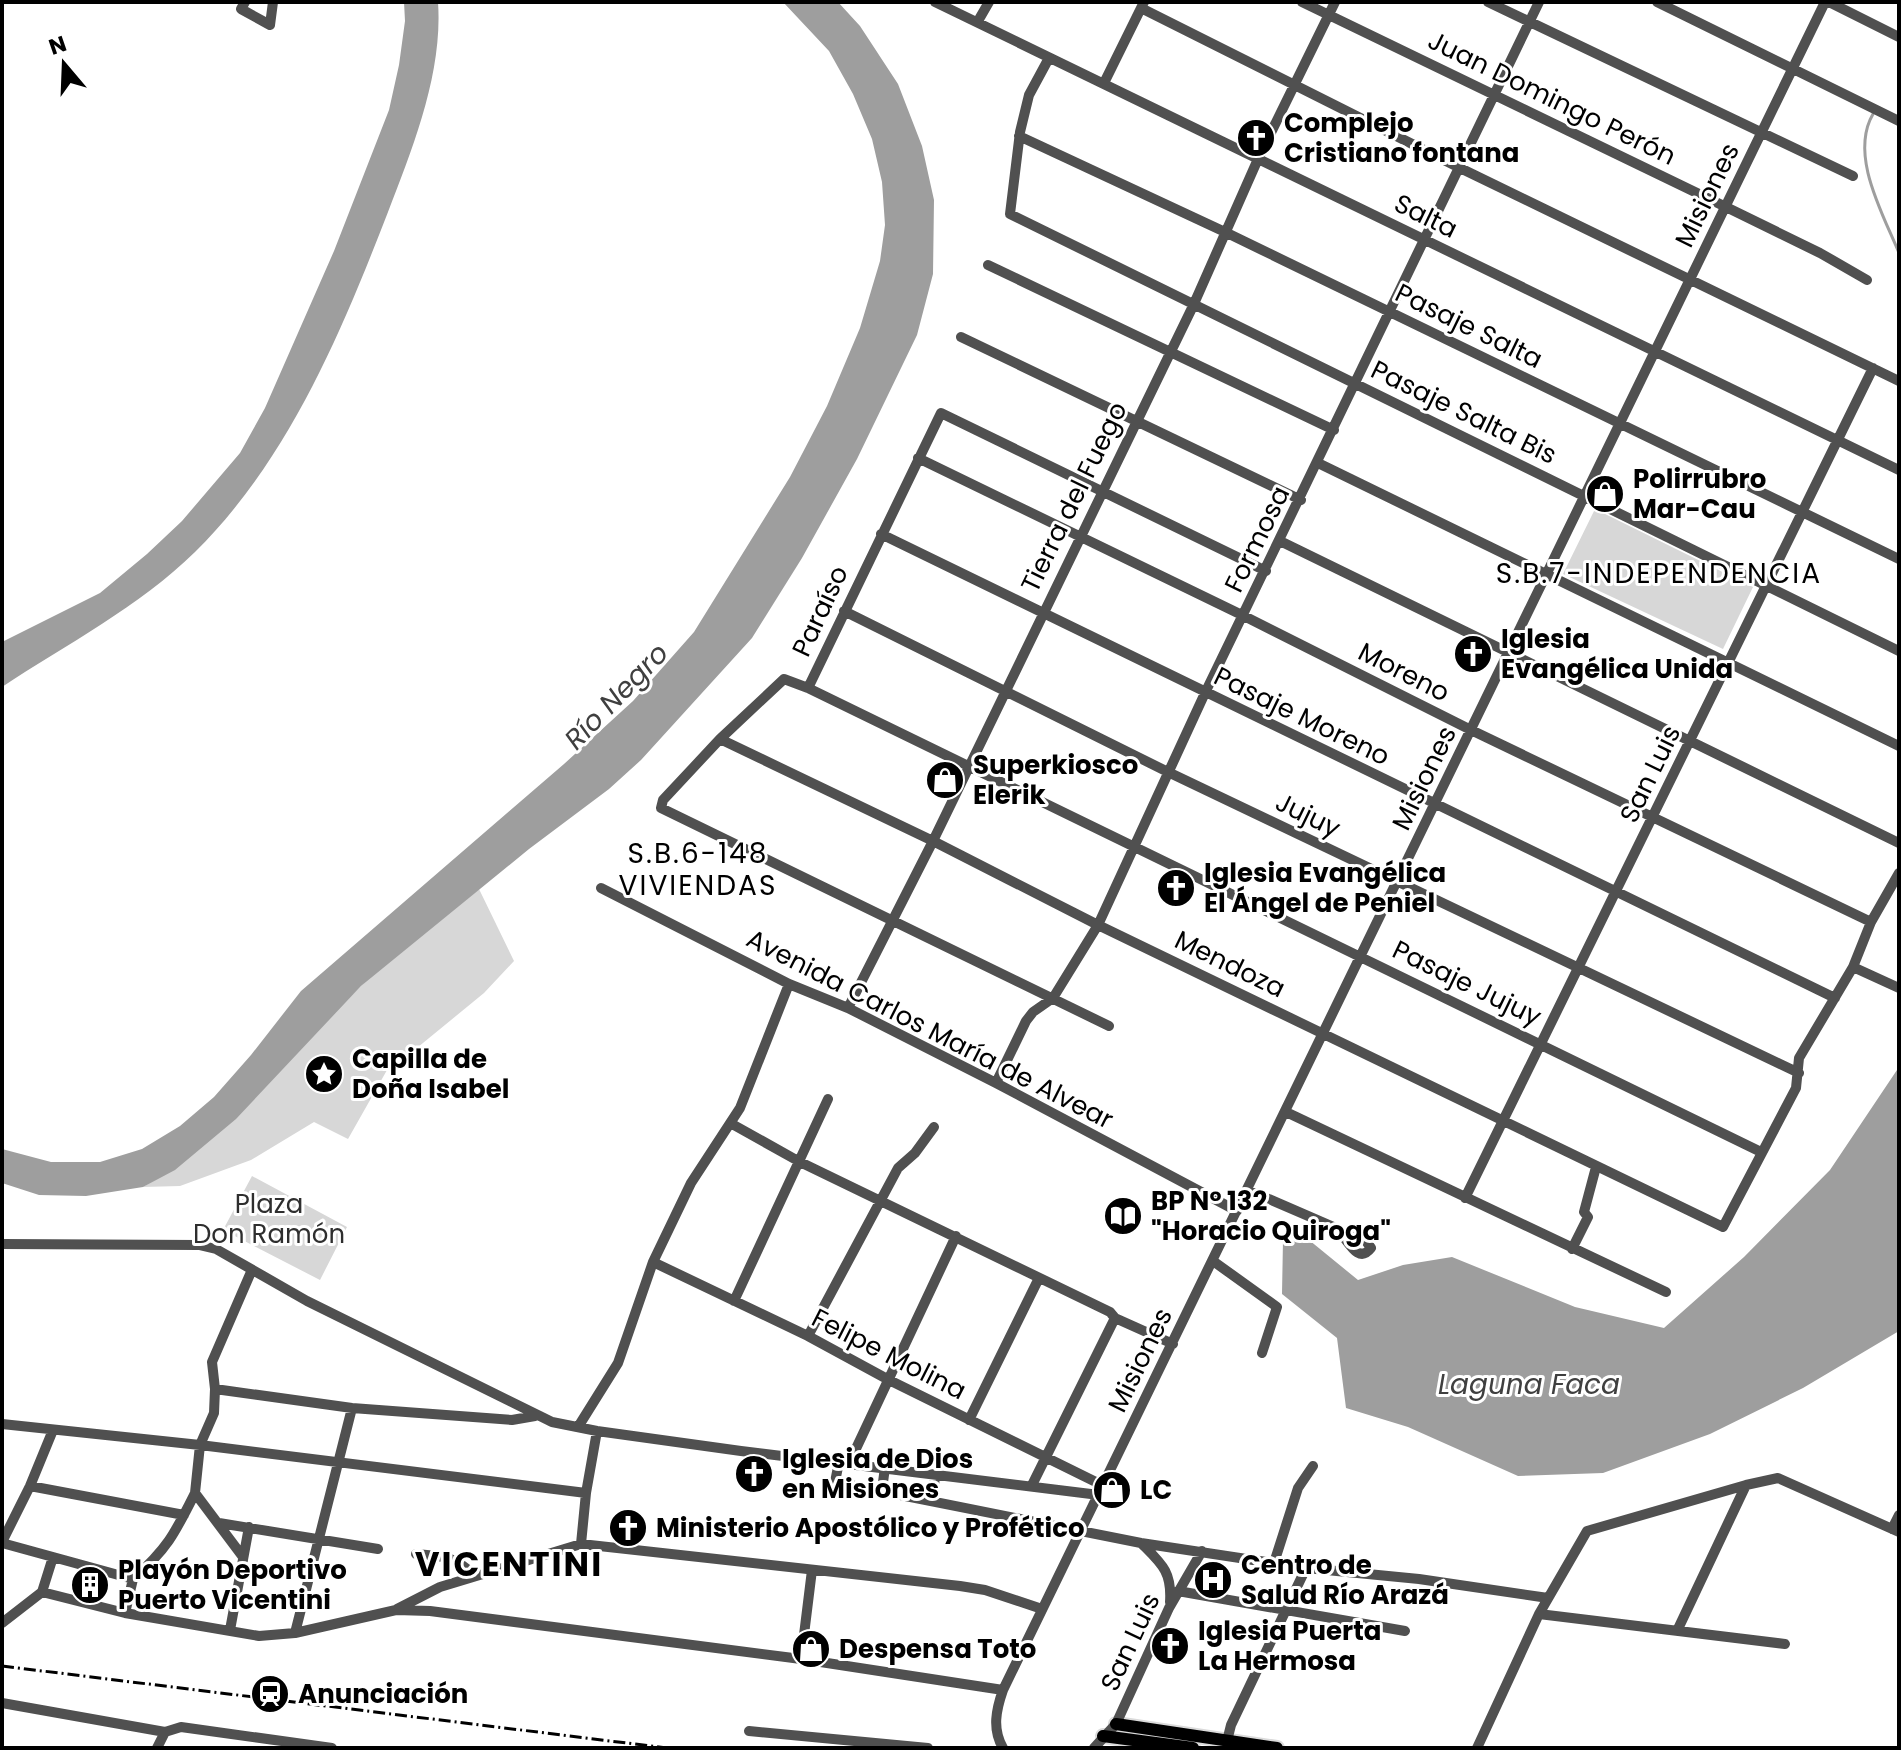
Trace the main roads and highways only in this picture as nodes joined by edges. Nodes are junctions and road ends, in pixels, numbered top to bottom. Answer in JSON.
{"nodes":[{"id":1,"x":1116,"y":1724,"type":"road end"},
{"id":2,"x":1103,"y":1736,"type":"road end"},
{"id":3,"x":1193,"y":1748,"type":"edge"},
{"id":4,"x":1277,"y":1748,"type":"edge"}],
"edges":[{"from":1,"to":4,"type":"main road"},
{"from":2,"to":3,"type":"main road"}]}
